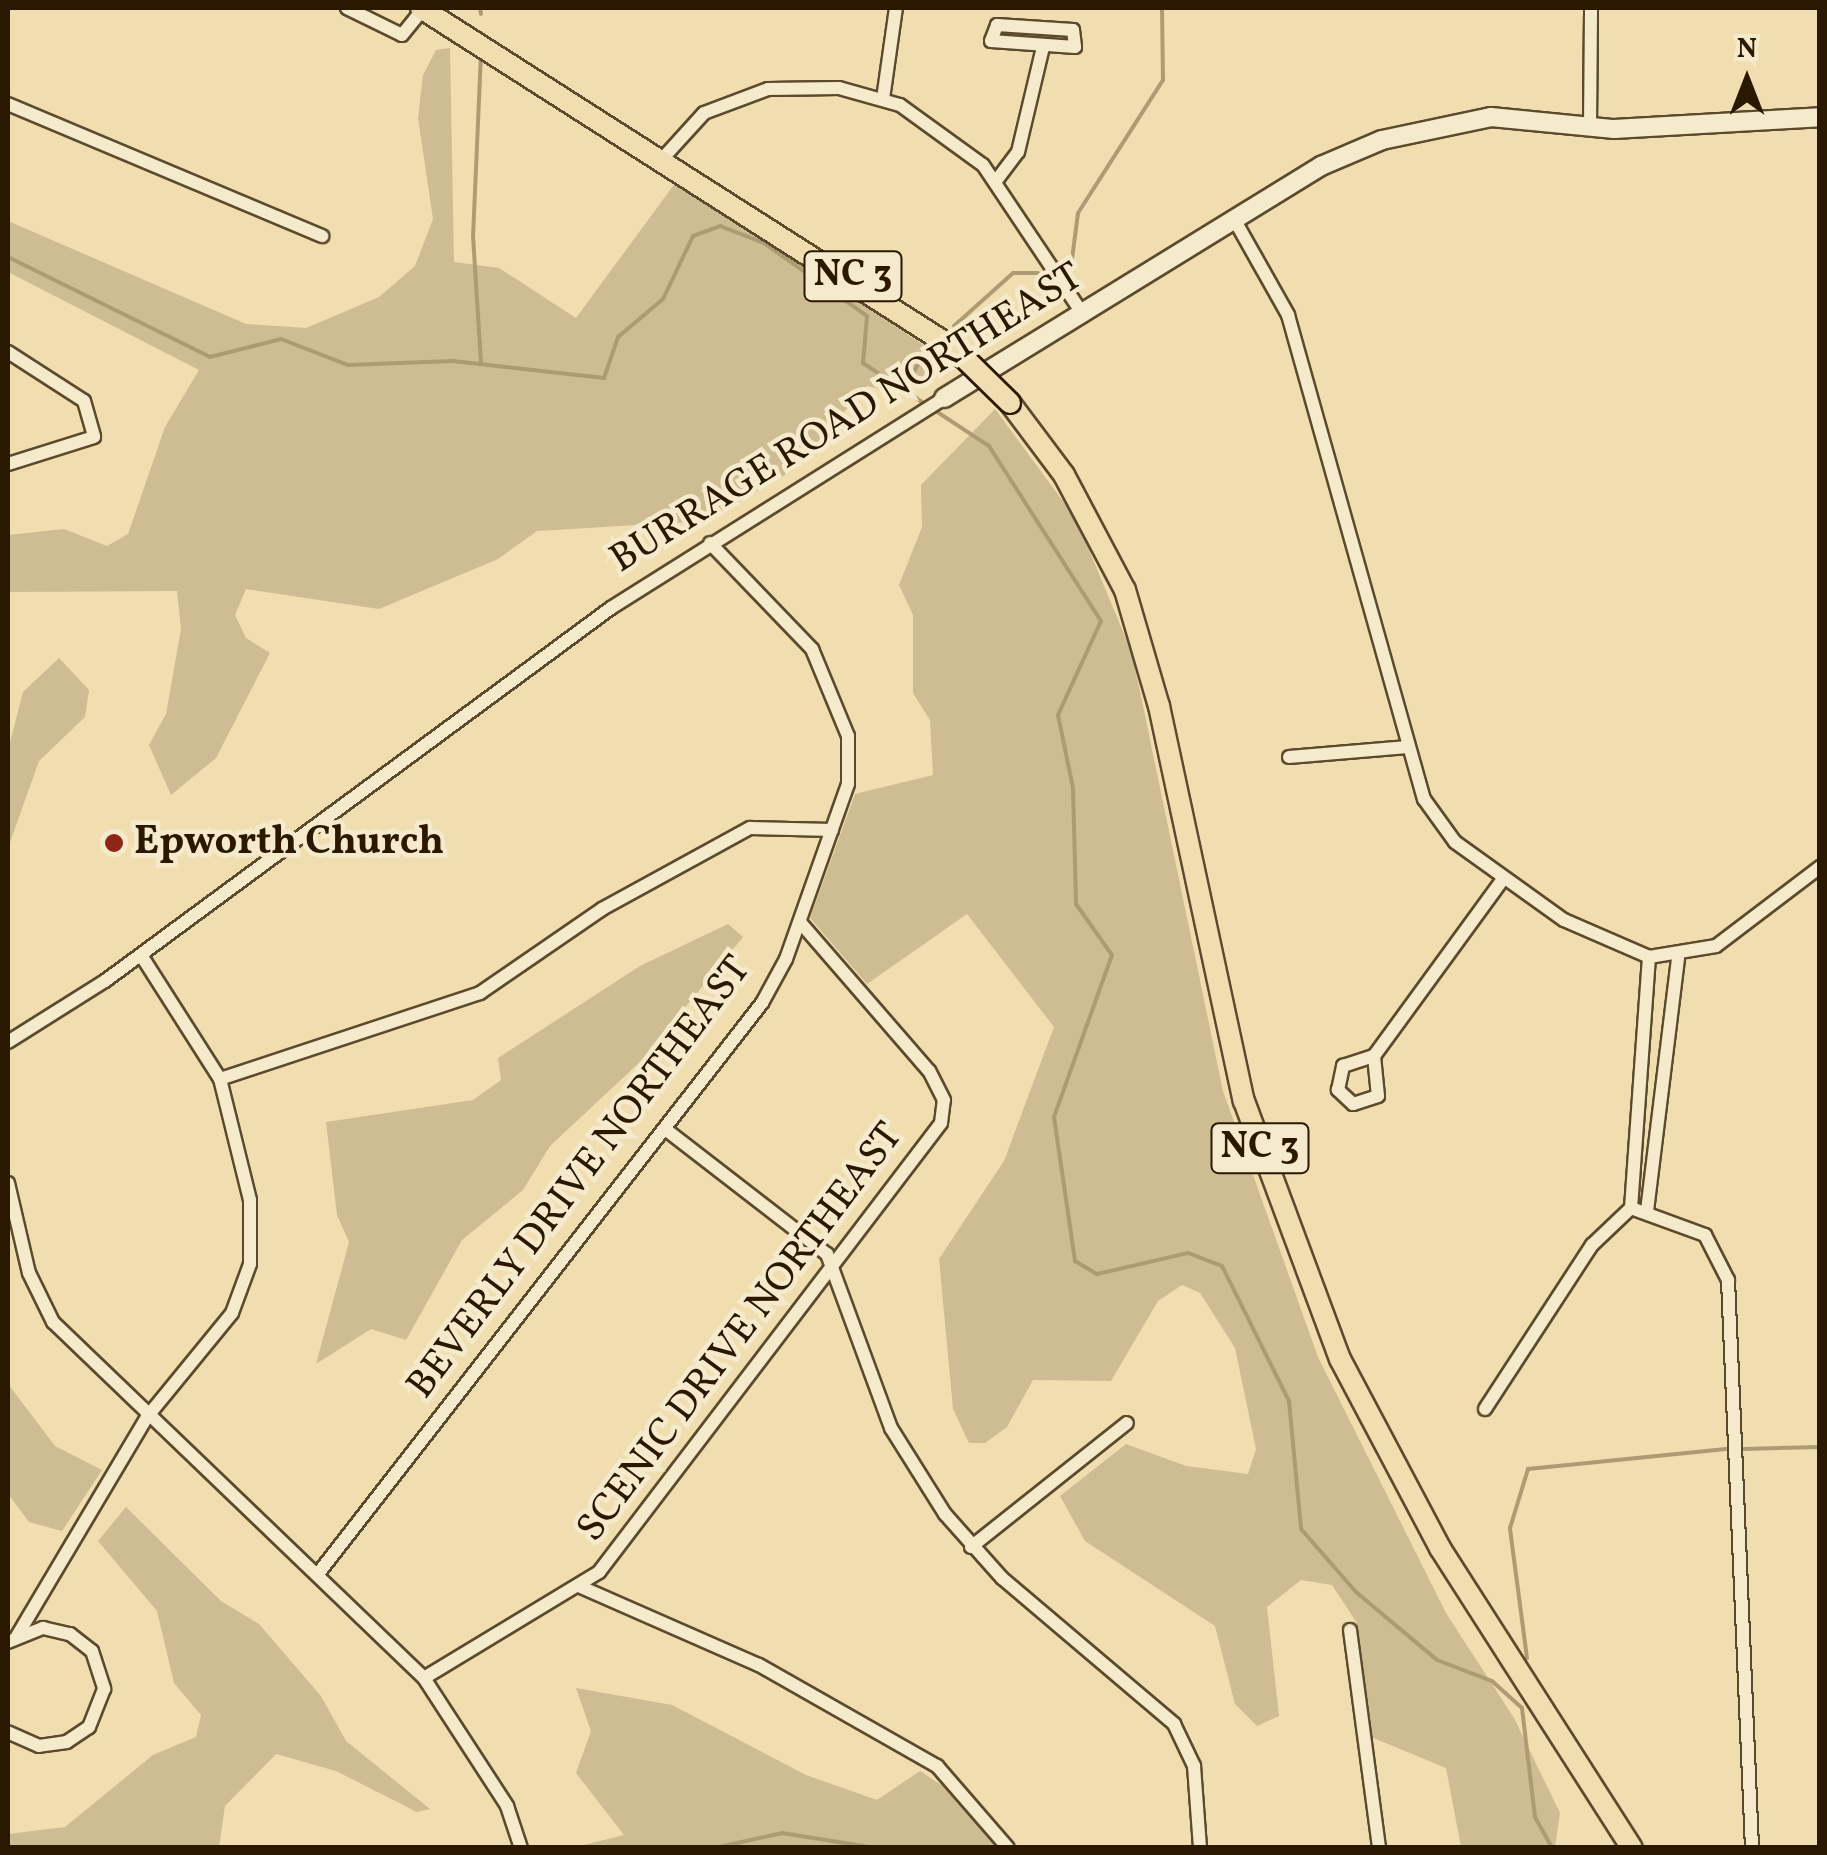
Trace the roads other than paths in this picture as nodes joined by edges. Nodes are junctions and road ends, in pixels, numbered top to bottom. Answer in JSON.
{"nodes":[{"id":1,"x":346,"y":8,"type":"edge"},
{"id":2,"x":422,"y":8,"type":"edge"},
{"id":3,"x":896,"y":8,"type":"edge"},
{"id":4,"x":1591,"y":8,"type":"edge"},
{"id":5,"x":1043,"y":47,"type":"junction"},
{"id":6,"x":883,"y":99,"type":"junction"},
{"id":7,"x":8,"y":104,"type":"edge"},
{"id":8,"x":1820,"y":117,"type":"edge"},
{"id":9,"x":1590,"y":127,"type":"junction"},
{"id":10,"x":664,"y":158,"type":"junction"},
{"id":11,"x":996,"y":181,"type":"junction"},
{"id":12,"x":1234,"y":219,"type":"junction"},
{"id":13,"x":322,"y":236,"type":"dead end"},
{"id":14,"x":1082,"y":313,"type":"junction"},
{"id":15,"x":8,"y":352,"type":"edge"},
{"id":16,"x":944,"y":398,"type":"joint"},
{"id":17,"x":8,"y":464,"type":"edge"},
{"id":18,"x":710,"y":543,"type":"junction"},
{"id":19,"x":1408,"y":747,"type":"junction"},
{"id":20,"x":1289,"y":757,"type":"dead end"},
{"id":21,"x":832,"y":830,"type":"junction"},
{"id":22,"x":1820,"y":867,"type":"edge"},
{"id":23,"x":1504,"y":878,"type":"junction"},
{"id":24,"x":800,"y":922,"type":"junction"},
{"id":25,"x":140,"y":955,"type":"junction"},
{"id":26,"x":1648,"y":957,"type":"junction"},
{"id":27,"x":1678,"y":958,"type":"junction"},
{"id":28,"x":8,"y":1042,"type":"edge"},
{"id":29,"x":1374,"y":1056,"type":"dead end"},
{"id":30,"x":220,"y":1080,"type":"junction"},
{"id":31,"x":666,"y":1129,"type":"junction"},
{"id":32,"x":8,"y":1184,"type":"edge"},
{"id":33,"x":1631,"y":1208,"type":"junction"},
{"id":34,"x":1647,"y":1211,"type":"junction"},
{"id":35,"x":833,"y":1266,"type":"junction"},
{"id":36,"x":1485,"y":1409,"type":"dead end"},
{"id":37,"x":147,"y":1417,"type":"junction"},
{"id":38,"x":1126,"y":1422,"type":"dead end"},
{"id":39,"x":971,"y":1546,"type":"junction"},
{"id":40,"x":316,"y":1575,"type":"junction"},
{"id":41,"x":581,"y":1587,"type":"junction"},
{"id":42,"x":1350,"y":1630,"type":"dead end"},
{"id":43,"x":12,"y":1639,"type":"edge"},
{"id":44,"x":424,"y":1678,"type":"junction"},
{"id":45,"x":8,"y":1732,"type":"edge"},
{"id":46,"x":522,"y":1848,"type":"edge"},
{"id":47,"x":1008,"y":1848,"type":"edge"},
{"id":48,"x":1200,"y":1848,"type":"edge"},
{"id":49,"x":1379,"y":1848,"type":"edge"},
{"id":50,"x":1632,"y":1848,"type":"edge"},
{"id":51,"x":1752,"y":1848,"type":"edge"}],
"edges":[{"from":1,"to":2,"type":"street"},
{"from":2,"to":10,"type":"main road","number":"NC 3"},
{"from":3,"to":6,"type":"street"},
{"from":4,"to":9,"type":"street"},
{"from":5,"to":5,"type":"street"},
{"from":5,"to":11,"type":"street"},
{"from":6,"to":10,"type":"street"},
{"from":6,"to":11,"type":"street"},
{"from":7,"to":13,"type":"street"},
{"from":8,"to":9,"type":"street","name":"BURRAGE ROAD NORTHEAST"},
{"from":9,"to":12,"type":"street","name":"BURRAGE ROAD NORTHEAST"},
{"from":10,"to":50,"type":"main road","number":"NC 3","bridge":true},
{"from":11,"to":14,"type":"street"},
{"from":12,"to":14,"type":"street","name":"BURRAGE ROAD NORTHEAST"},
{"from":12,"to":19,"type":"street"},
{"from":14,"to":16,"type":"street","name":"BURRAGE ROAD NORTHEAST"},
{"from":15,"to":17,"type":"street"},
{"from":16,"to":18,"type":"street","name":"BURRAGE ROAD NORTHEAST"},
{"from":18,"to":21,"type":"street","name":"BEVERLY DRIVE NORTHEAST"},
{"from":18,"to":25,"type":"street","name":"BURRAGE ROAD NORTHEAST"},
{"from":19,"to":20,"type":"street"},
{"from":19,"to":23,"type":"street"},
{"from":21,"to":24,"type":"street","name":"BEVERLY DRIVE NORTHEAST"},
{"from":21,"to":30,"type":"street"},
{"from":22,"to":27,"type":"street"},
{"from":23,"to":26,"type":"street"},
{"from":23,"to":29,"type":"street"},
{"from":24,"to":31,"type":"street","name":"BEVERLY DRIVE NORTHEAST"},
{"from":24,"to":35,"type":"street","name":"SCENIC DRIVE NORTHEAST"},
{"from":25,"to":28,"type":"street","name":"BURRAGE ROAD NORTHEAST"},
{"from":25,"to":30,"type":"street"},
{"from":26,"to":27,"type":"street"},
{"from":26,"to":33,"type":"street"},
{"from":27,"to":34,"type":"street"},
{"from":30,"to":37,"type":"street"},
{"from":31,"to":35,"type":"street"},
{"from":31,"to":40,"type":"street","name":"BEVERLY DRIVE NORTHEAST"},
{"from":32,"to":37,"type":"street"},
{"from":33,"to":34,"type":"street"},
{"from":33,"to":36,"type":"street"},
{"from":34,"to":51,"type":"street"},
{"from":35,"to":39,"type":"street"},
{"from":35,"to":41,"type":"street","name":"SCENIC DRIVE NORTHEAST"},
{"from":37,"to":40,"type":"street"},
{"from":37,"to":43,"type":"street"},
{"from":38,"to":39,"type":"street"},
{"from":39,"to":48,"type":"street"},
{"from":40,"to":44,"type":"street"},
{"from":41,"to":44,"type":"street","name":"SCENIC DRIVE NORTHEAST"},
{"from":41,"to":47,"type":"street"},
{"from":42,"to":49,"type":"street"},
{"from":43,"to":45,"type":"street"},
{"from":44,"to":46,"type":"street"}]}
